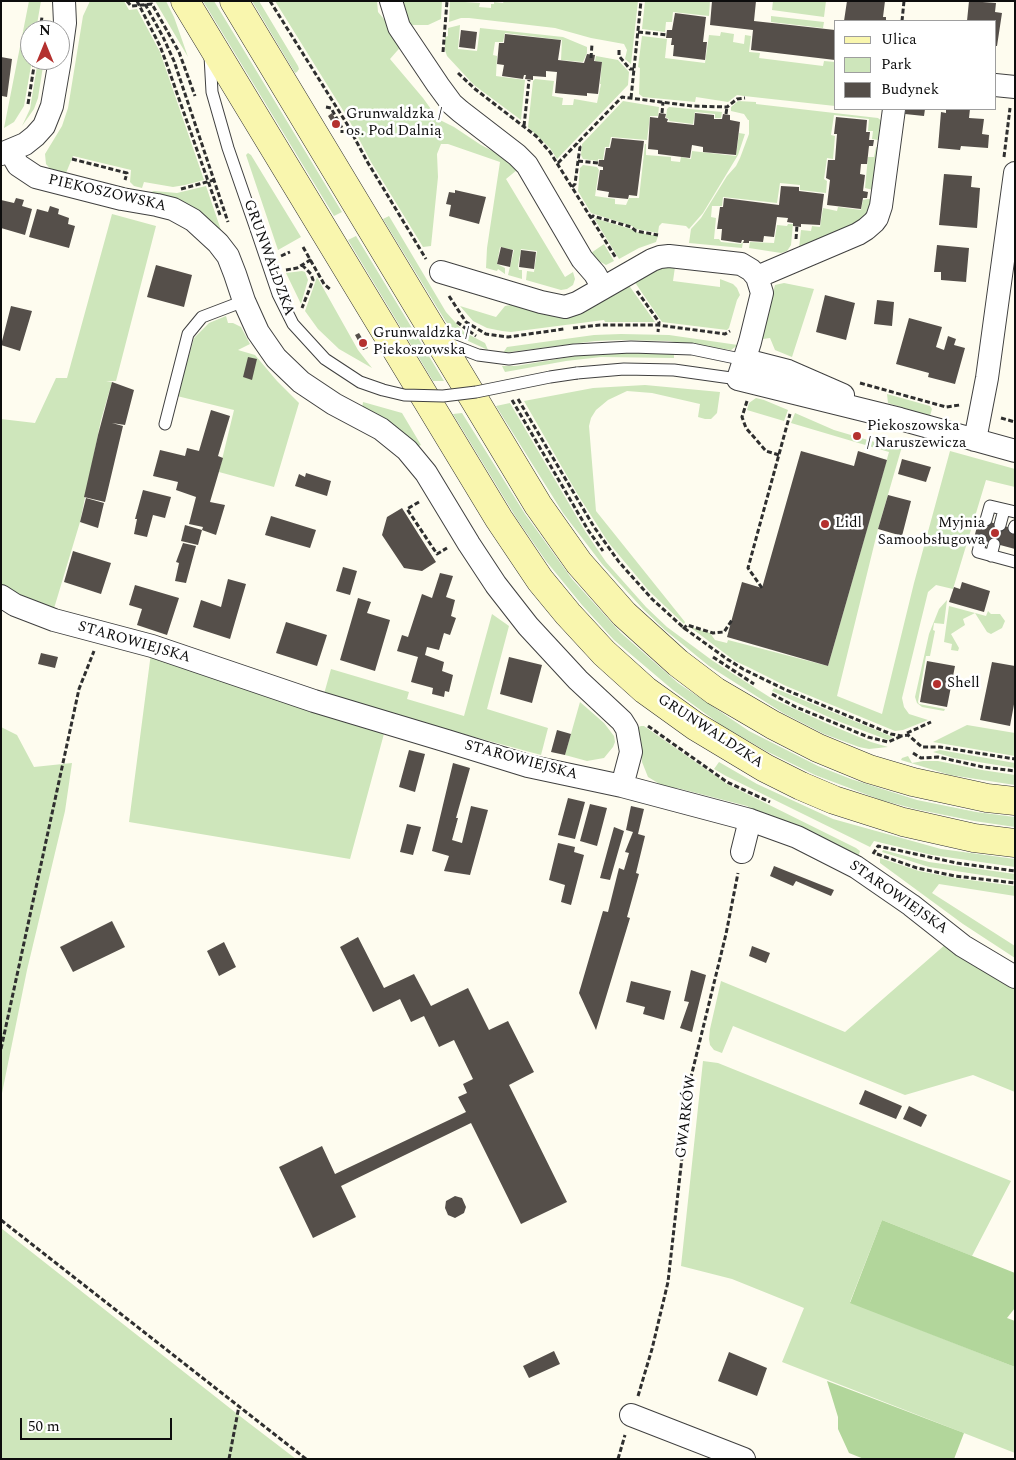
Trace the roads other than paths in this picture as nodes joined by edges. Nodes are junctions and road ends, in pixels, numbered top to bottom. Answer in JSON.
{"nodes":[{"id":1,"x":79,"y":1,"type":"edge"},
{"id":2,"x":185,"y":1,"type":"edge"},
{"id":3,"x":234,"y":1,"type":"edge"},
{"id":4,"x":391,"y":1,"type":"edge"},
{"id":5,"x":65,"y":12,"type":"edge"},
{"id":6,"x":209,"y":42,"type":"junction"},
{"id":7,"x":58,"y":70,"type":"edge"},
{"id":8,"x":894,"y":110,"type":"edge"},
{"id":9,"x":6,"y":153,"type":"edge"},
{"id":10,"x":1009,"y":169,"type":"edge"},
{"id":11,"x":1011,"y":226,"type":"edge"},
{"id":12,"x":438,"y":276,"type":"road end"},
{"id":13,"x":757,"y":277,"type":"junction"},
{"id":14,"x":603,"y":288,"type":"junction"},
{"id":15,"x":244,"y":301,"type":"junction"},
{"id":16,"x":436,"y":338,"type":"junction"},
{"id":17,"x":742,"y":370,"type":"junction"},
{"id":18,"x":165,"y":424,"type":"dead end"},
{"id":19,"x":975,"y":440,"type":"junction"},
{"id":20,"x":1015,"y":451,"type":"edge"},
{"id":21,"x":1009,"y":511,"type":"edge"},
{"id":22,"x":986,"y":520,"type":"dead end"},
{"id":23,"x":1000,"y":524,"type":"dead end"},
{"id":24,"x":981,"y":540,"type":"dead end"},
{"id":25,"x":994,"y":544,"type":"dead end"},
{"id":26,"x":1008,"y":548,"type":"dead end"},
{"id":27,"x":991,"y":556,"type":"junction"},
{"id":28,"x":1010,"y":561,"type":"edge"},
{"id":29,"x":1,"y":596,"type":"edge"},
{"id":30,"x":622,"y":786,"type":"junction"},
{"id":31,"x":1015,"y":801,"type":"edge"},
{"id":32,"x":750,"y":820,"type":"junction"},
{"id":33,"x":1015,"y":843,"type":"edge"},
{"id":34,"x":742,"y":852,"type":"road end"},
{"id":35,"x":1015,"y":977,"type":"edge"},
{"id":36,"x":632,"y":1415,"type":"road end"},
{"id":37,"x":744,"y":1459,"type":"edge"}],
"edges":[{"from":1,"to":5,"type":"street","name":"PIEKOSZOWSKA"},
{"from":2,"to":6,"type":"main road","name":"GRUNWALDZKA"},
{"from":3,"to":16,"type":"main road"},
{"from":4,"to":14,"type":"street"},
{"from":6,"to":17,"type":"lane","name":"GRUNWALDZKA","bridge":true},
{"from":6,"to":33,"type":"main road","name":"GRUNWALDZKA"},
{"from":7,"to":9,"type":"street","name":"PIEKOSZOWSKA"},
{"from":8,"to":13,"type":"street"},
{"from":9,"to":15,"type":"street","name":"PIEKOSZOWSKA"},
{"from":10,"to":11,"type":"street"},
{"from":11,"to":19,"type":"street"},
{"from":12,"to":14,"type":"street"},
{"from":13,"to":14,"type":"street"},
{"from":13,"to":17,"type":"street"},
{"from":15,"to":18,"type":"lane"},
{"from":15,"to":30,"type":"street","name":"PIEKOSZOWSKA"},
{"from":16,"to":17,"type":"lane"},
{"from":16,"to":31,"type":"main road"},
{"from":17,"to":19,"type":"street"},
{"from":19,"to":20,"type":"street"},
{"from":21,"to":22,"type":"lane"},
{"from":21,"to":23,"type":"lane"},
{"from":24,"to":27,"type":"lane"},
{"from":25,"to":27,"type":"lane"},
{"from":26,"to":28,"type":"lane"},
{"from":27,"to":28,"type":"lane"},
{"from":29,"to":30,"type":"street","name":"STAROWIEJSKA"},
{"from":30,"to":32,"type":"street","name":"STAROWIEJSKA"},
{"from":32,"to":34,"type":"street"},
{"from":32,"to":35,"type":"street","name":"STAROWIEJSKA"},
{"from":36,"to":37,"type":"street"}]}
